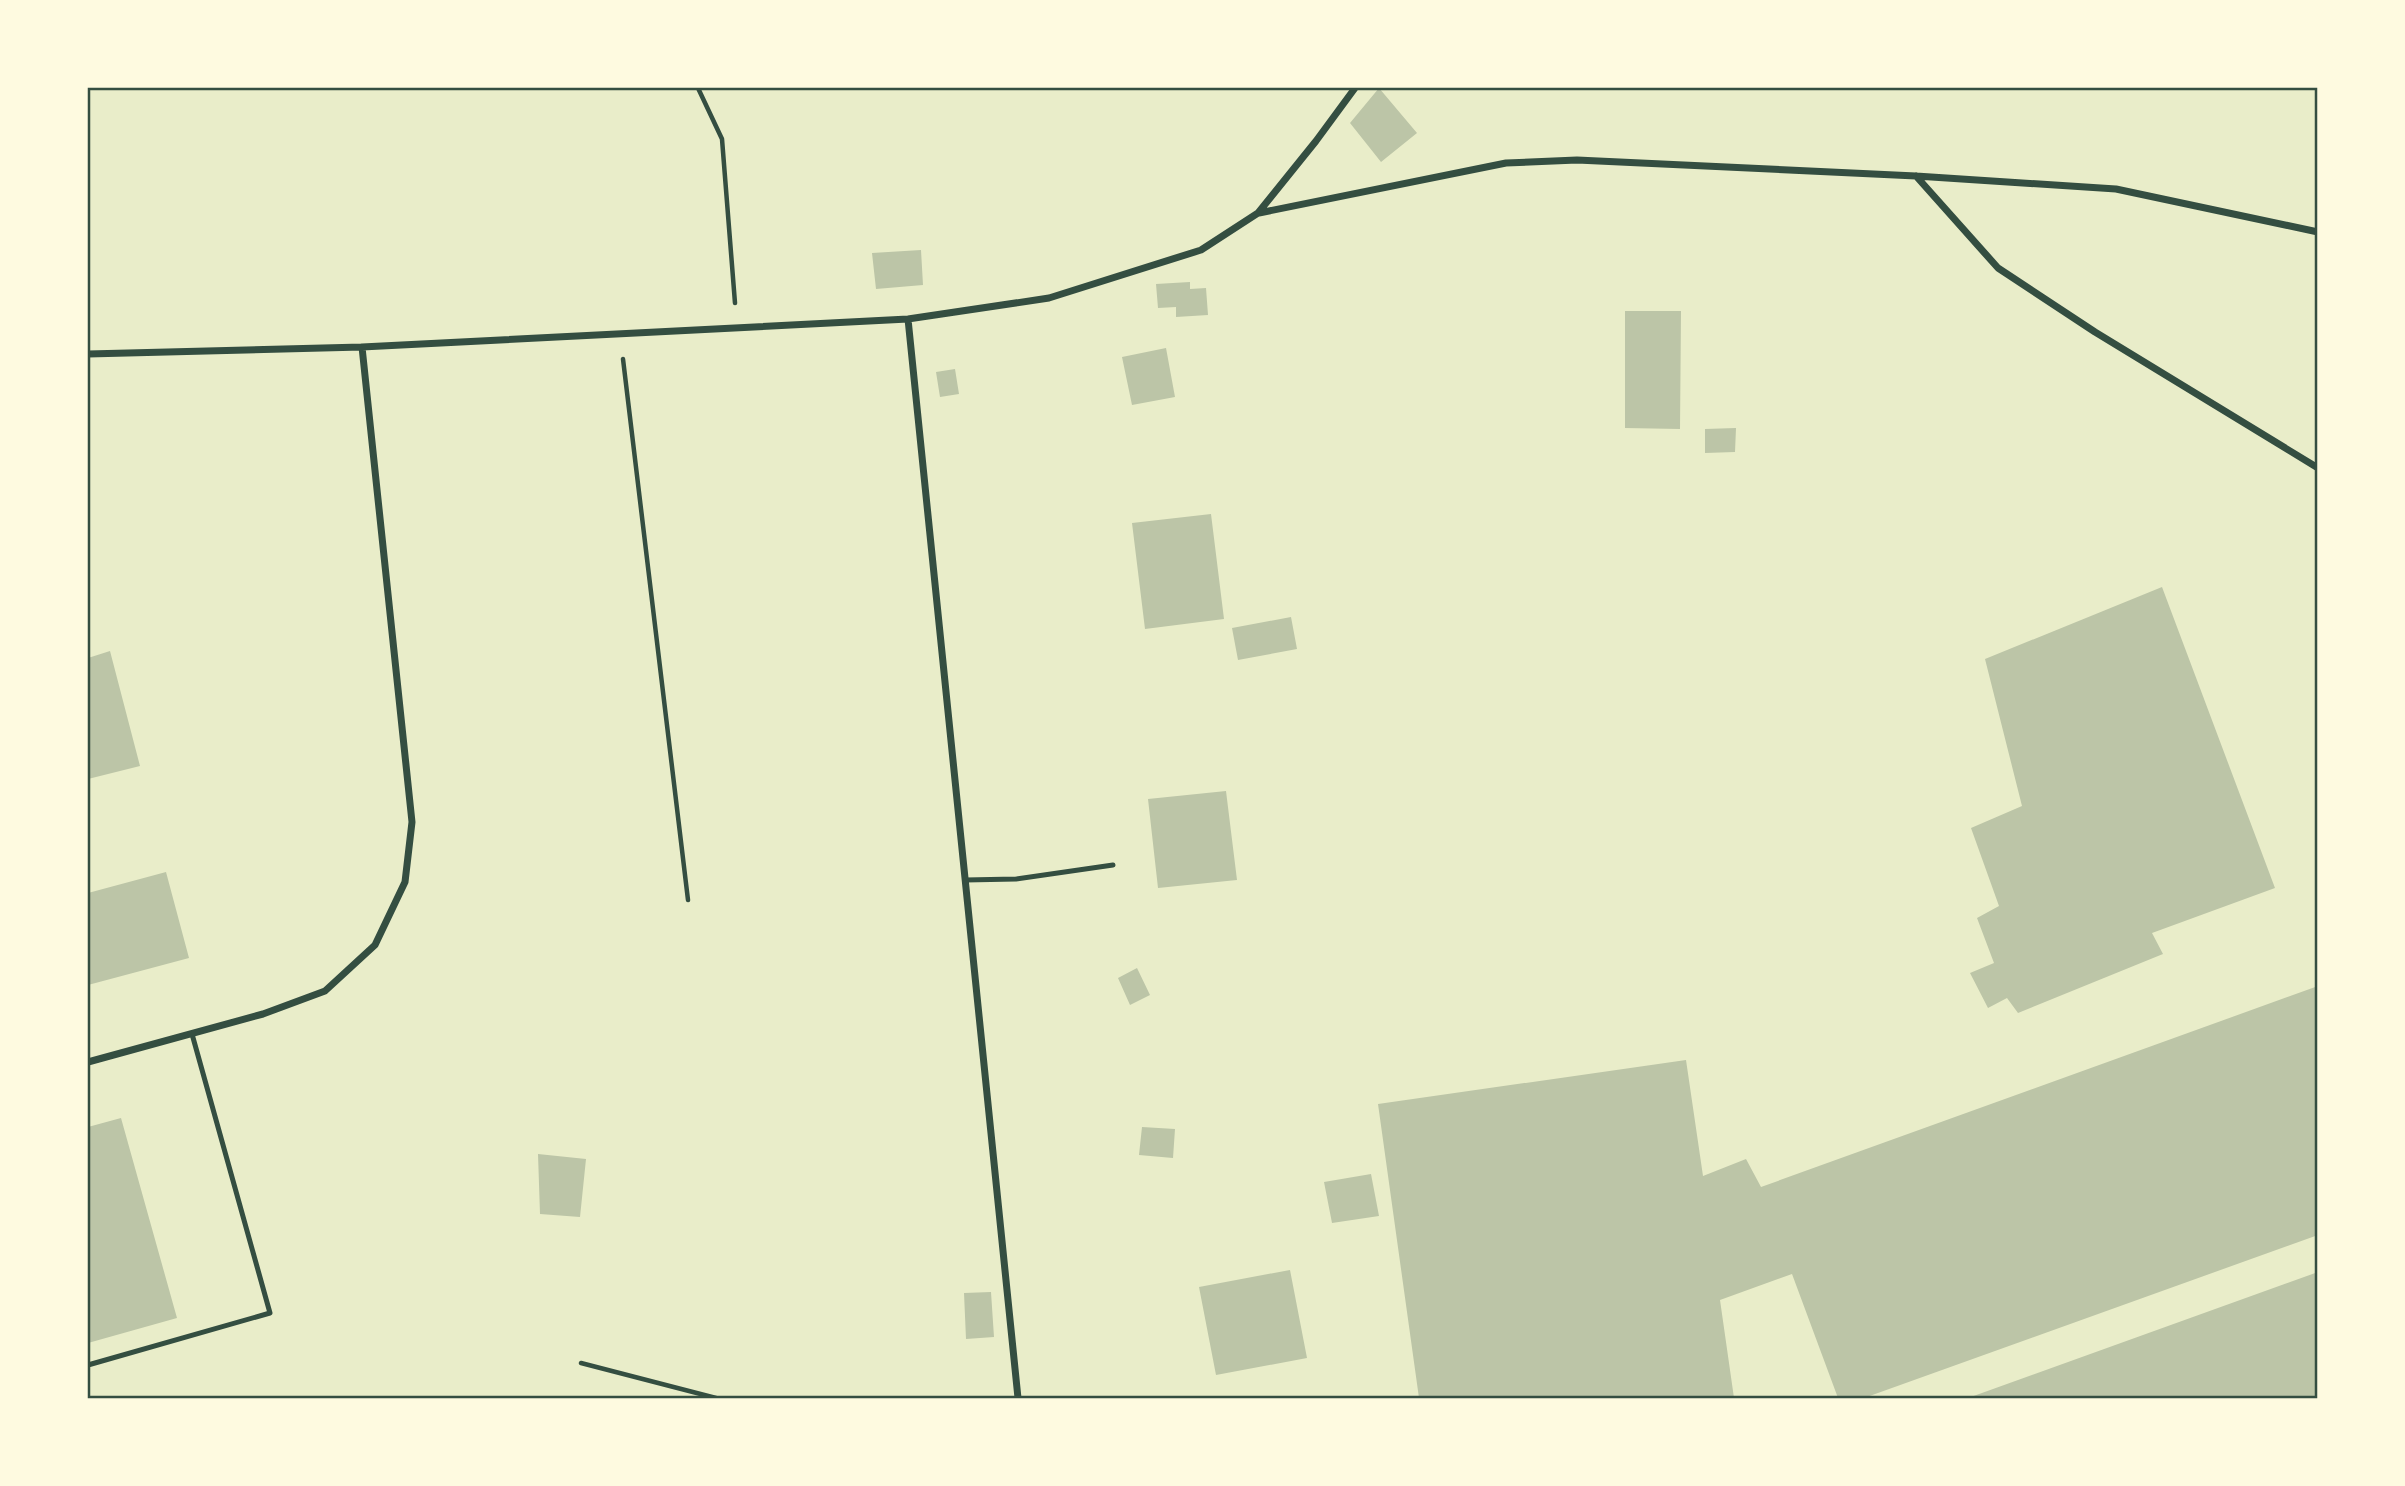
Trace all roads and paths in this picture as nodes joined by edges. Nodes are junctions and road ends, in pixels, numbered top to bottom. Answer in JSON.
{"nodes":[{"id":1,"x":698,"y":88,"type":"edge"},
{"id":2,"x":1355,"y":88,"type":"edge"},
{"id":3,"x":1916,"y":176,"type":"junction"},
{"id":4,"x":1258,"y":213,"type":"junction"},
{"id":5,"x":2318,"y":232,"type":"edge"},
{"id":6,"x":908,"y":319,"type":"junction"},
{"id":7,"x":737,"y":328,"type":"junction"},
{"id":8,"x":620,"y":334,"type":"junction"},
{"id":9,"x":362,"y":347,"type":"junction"},
{"id":10,"x":88,"y":354,"type":"edge"},
{"id":11,"x":2318,"y":468,"type":"edge"},
{"id":12,"x":1113,"y":865,"type":"dead end"},
{"id":13,"x":965,"y":880,"type":"junction"},
{"id":14,"x":688,"y":900,"type":"dead end"},
{"id":15,"x":192,"y":1034,"type":"junction"},
{"id":16,"x":88,"y":1062,"type":"edge"},
{"id":17,"x":581,"y":1363,"type":"dead end"},
{"id":18,"x":88,"y":1365,"type":"edge"},
{"id":19,"x":716,"y":1398,"type":"edge"},
{"id":20,"x":1018,"y":1398,"type":"edge"}],
"edges":[{"from":1,"to":7,"type":"path"},
{"from":2,"to":4,"type":"street"},
{"from":3,"to":4,"type":"street"},
{"from":3,"to":5,"type":"street"},
{"from":3,"to":11,"type":"street"},
{"from":4,"to":6,"type":"street"},
{"from":6,"to":7,"type":"street"},
{"from":6,"to":13,"type":"street"},
{"from":7,"to":8,"type":"street"},
{"from":8,"to":9,"type":"street"},
{"from":8,"to":14,"type":"path"},
{"from":9,"to":10,"type":"street"},
{"from":9,"to":15,"type":"street"},
{"from":12,"to":13,"type":"lane"},
{"from":13,"to":20,"type":"street"},
{"from":15,"to":16,"type":"street"},
{"from":15,"to":18,"type":"lane"},
{"from":17,"to":19,"type":"path"}]}
